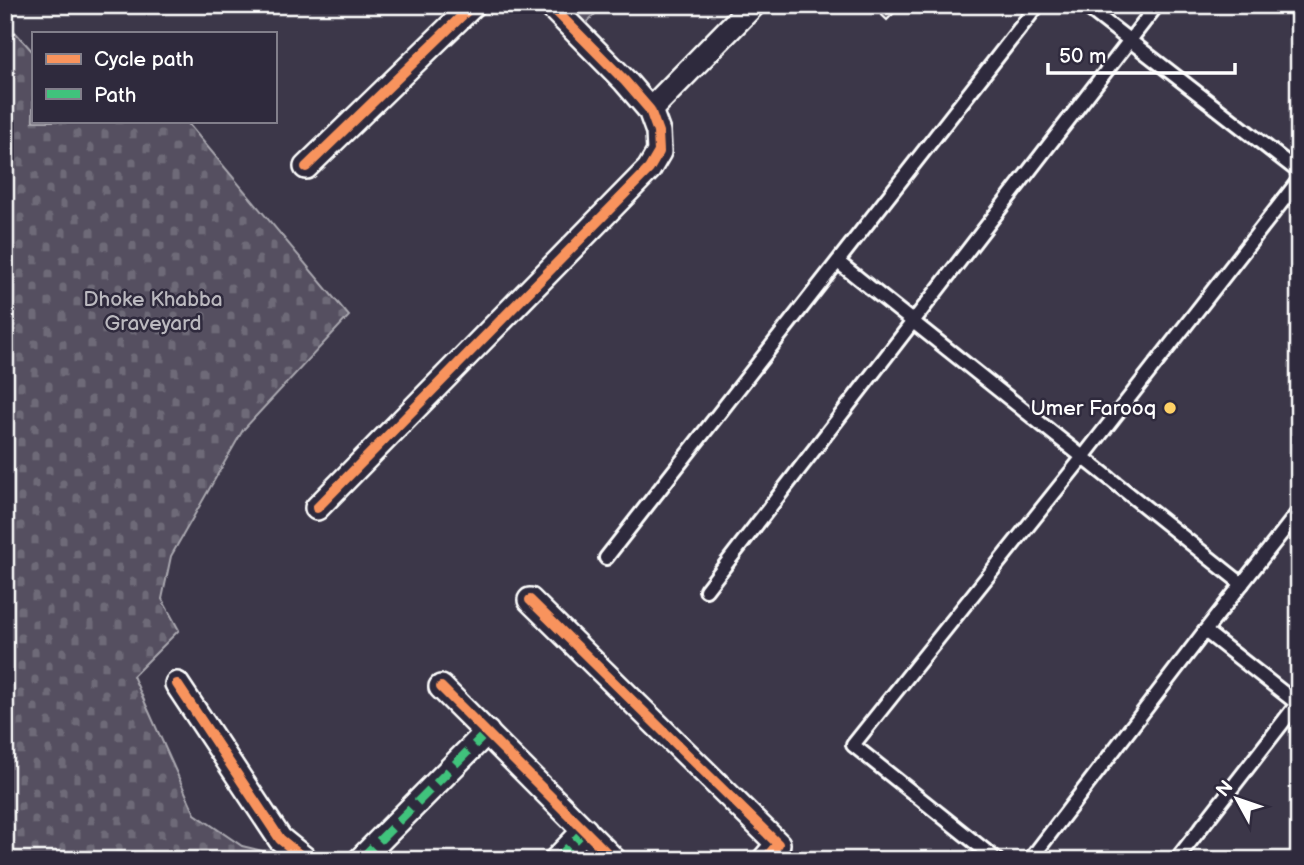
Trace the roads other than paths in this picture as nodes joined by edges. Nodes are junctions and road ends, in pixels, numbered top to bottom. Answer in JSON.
{"nodes":[{"id":1,"x":472,"y":5,"type":"edge"},
{"id":2,"x":550,"y":5,"type":"edge"},
{"id":3,"x":753,"y":5,"type":"edge"},
{"id":4,"x":1038,"y":5,"type":"edge"},
{"id":5,"x":1084,"y":5,"type":"edge"},
{"id":6,"x":1157,"y":5,"type":"edge"},
{"id":7,"x":1129,"y":41,"type":"junction"},
{"id":8,"x":650,"y":110,"type":"junction"},
{"id":9,"x":306,"y":167,"type":"dead end"},
{"id":10,"x":1299,"y":172,"type":"edge"},
{"id":11,"x":1299,"y":180,"type":"edge"},
{"id":12,"x":838,"y":262,"type":"junction"},
{"id":13,"x":912,"y":321,"type":"junction"},
{"id":14,"x":1083,"y":457,"type":"junction"},
{"id":15,"x":317,"y":508,"type":"dead end"},
{"id":16,"x":1299,"y":511,"type":"edge"},
{"id":17,"x":606,"y":558,"type":"dead end"},
{"id":18,"x":1242,"y":584,"type":"junction"},
{"id":19,"x":706,"y":590,"type":"dead end"},
{"id":20,"x":530,"y":600,"type":"dead end"},
{"id":21,"x":1205,"y":631,"type":"junction"},
{"id":22,"x":177,"y":684,"type":"dead end"},
{"id":23,"x":441,"y":687,"type":"dead end"},
{"id":24,"x":1298,"y":704,"type":"edge"},
{"id":25,"x":487,"y":732,"type":"junction"},
{"id":26,"x":585,"y":830,"type":"junction"},
{"id":27,"x":306,"y":860,"type":"edge"},
{"id":28,"x":360,"y":860,"type":"edge"},
{"id":29,"x":556,"y":860,"type":"edge"},
{"id":30,"x":614,"y":860,"type":"edge"},
{"id":31,"x":764,"y":860,"type":"edge"},
{"id":32,"x":997,"y":860,"type":"edge"},
{"id":33,"x":1030,"y":860,"type":"edge"},
{"id":34,"x":1176,"y":860,"type":"edge"}],
"edges":[{"from":1,"to":9,"type":"street"},
{"from":2,"to":8,"type":"street"},
{"from":3,"to":8,"type":"street"},
{"from":4,"to":12,"type":"lane"},
{"from":5,"to":7,"type":"lane"},
{"from":6,"to":7,"type":"lane"},
{"from":7,"to":10,"type":"lane"},
{"from":7,"to":13,"type":"lane"},
{"from":8,"to":15,"type":"street"},
{"from":11,"to":14,"type":"lane"},
{"from":12,"to":13,"type":"lane"},
{"from":12,"to":17,"type":"lane"},
{"from":13,"to":14,"type":"lane"},
{"from":13,"to":19,"type":"lane"},
{"from":14,"to":18,"type":"lane"},
{"from":14,"to":32,"type":"lane"},
{"from":16,"to":18,"type":"lane"},
{"from":18,"to":21,"type":"lane"},
{"from":20,"to":31,"type":"street"},
{"from":21,"to":24,"type":"lane"},
{"from":21,"to":33,"type":"lane"},
{"from":22,"to":27,"type":"street"},
{"from":23,"to":25,"type":"street"},
{"from":24,"to":34,"type":"lane"},
{"from":25,"to":26,"type":"street"},
{"from":25,"to":28,"type":"street"},
{"from":26,"to":29,"type":"street"},
{"from":26,"to":30,"type":"street"}]}
